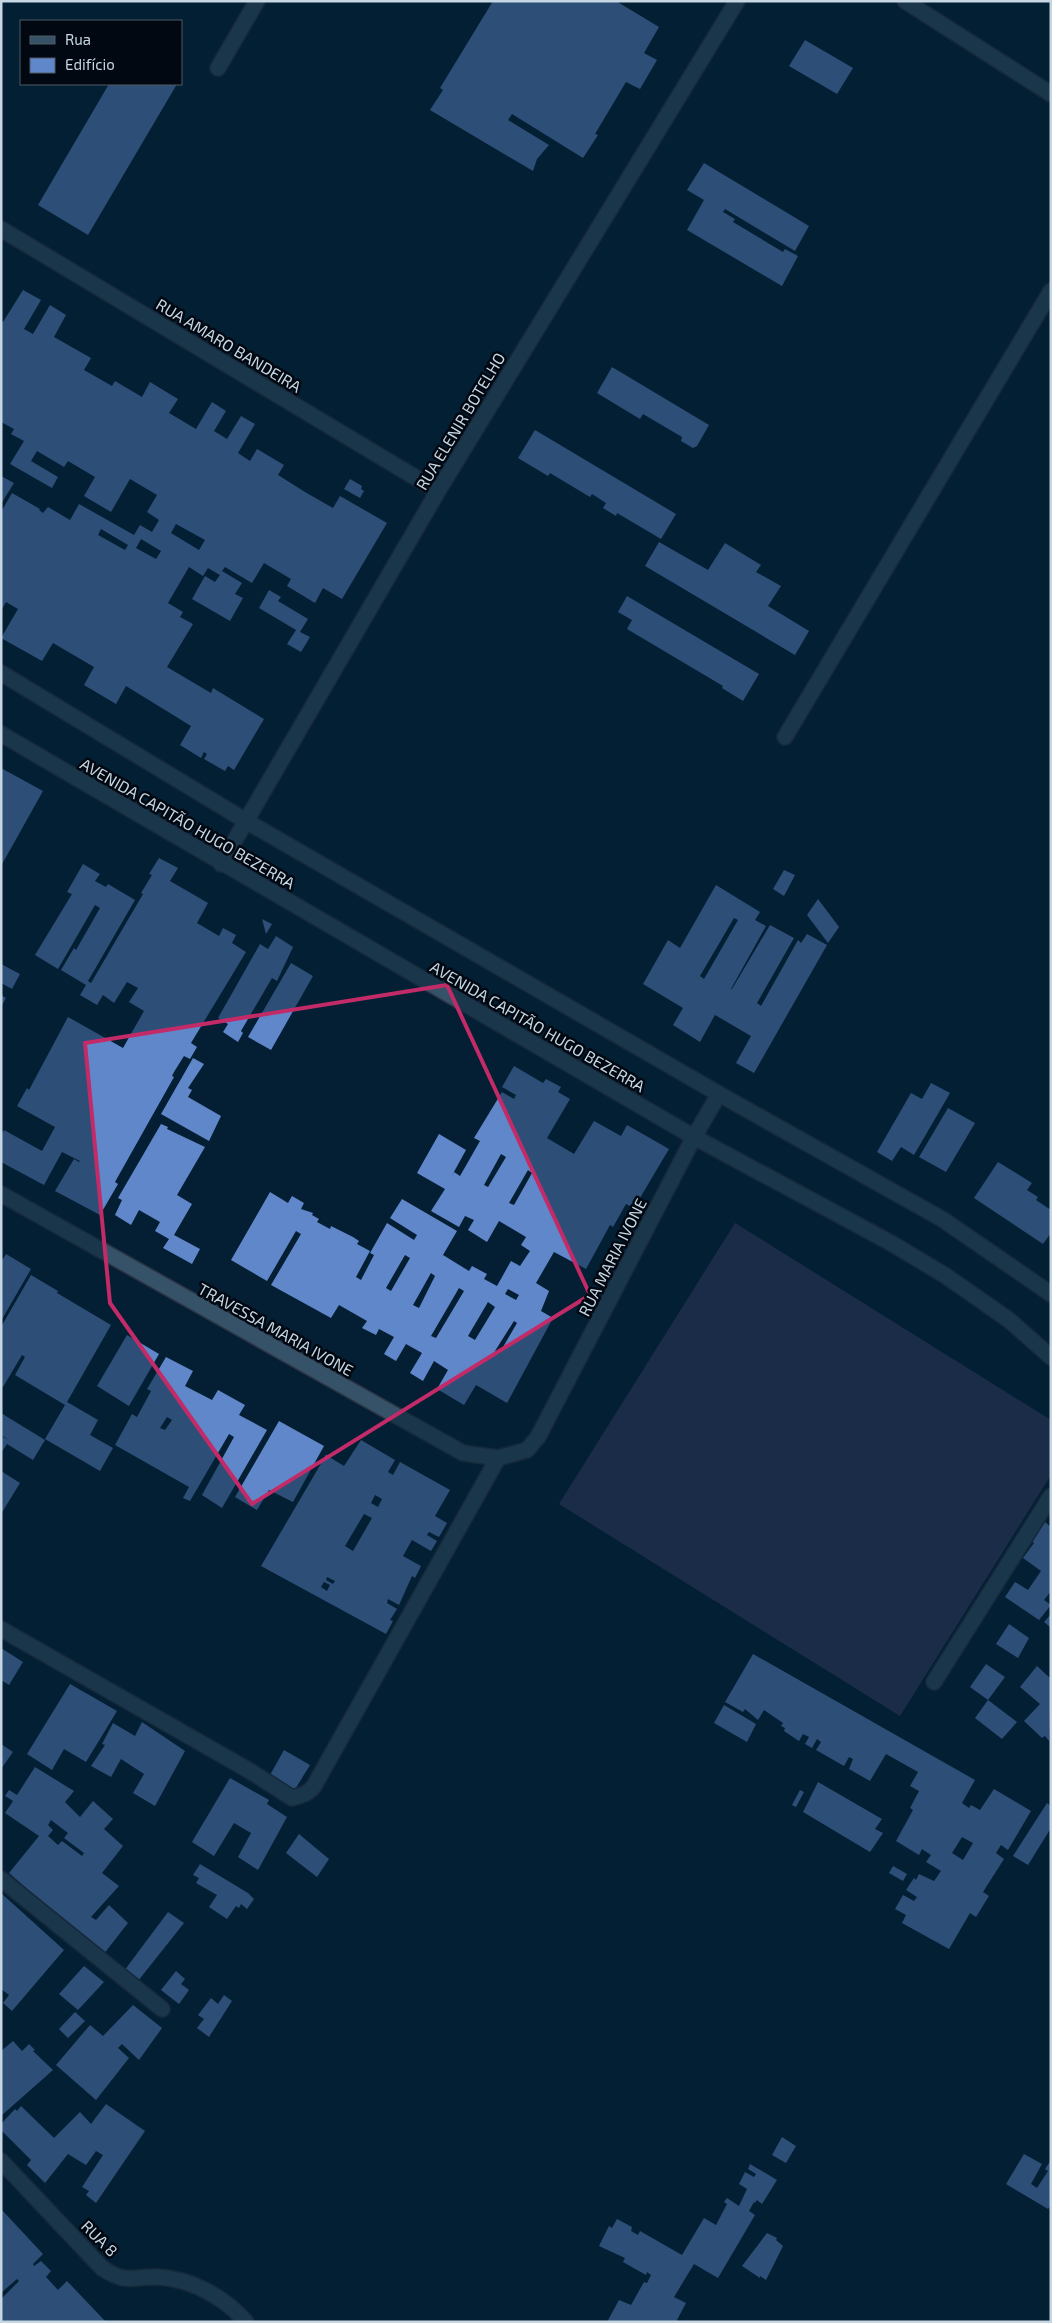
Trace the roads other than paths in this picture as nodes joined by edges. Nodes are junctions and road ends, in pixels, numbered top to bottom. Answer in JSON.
{"nodes":[{"id":1,"x":257,"y":1,"type":"edge"},
{"id":2,"x":737,"y":1,"type":"edge"},
{"id":3,"x":905,"y":1,"type":"edge"},
{"id":4,"x":218,"y":68,"type":"dead end"},
{"id":5,"x":1051,"y":94,"type":"edge"},
{"id":6,"x":1,"y":229,"type":"edge"},
{"id":7,"x":1051,"y":292,"type":"edge"},
{"id":8,"x":438,"y":491,"type":"junction"},
{"id":9,"x":1,"y":674,"type":"edge"},
{"id":10,"x":1,"y":734,"type":"edge"},
{"id":11,"x":785,"y":737,"type":"dead end"},
{"id":12,"x":246,"y":821,"type":"junction"},
{"id":13,"x":221,"y":864,"type":"junction"},
{"id":14,"x":719,"y":1094,"type":"junction"},
{"id":15,"x":694,"y":1137,"type":"junction"},
{"id":16,"x":1,"y":1194,"type":"edge"},
{"id":17,"x":1051,"y":1294,"type":"edge"},
{"id":18,"x":1051,"y":1357,"type":"edge"},
{"id":19,"x":538,"y":1438,"type":"joint"},
{"id":20,"x":498,"y":1458,"type":"junction"},
{"id":21,"x":1051,"y":1496,"type":"edge"},
{"id":22,"x":1,"y":1629,"type":"edge"},
{"id":23,"x":934,"y":1682,"type":"dead end"},
{"id":24,"x":1,"y":1880,"type":"edge"},
{"id":25,"x":162,"y":2009,"type":"dead end"},
{"id":26,"x":1,"y":2161,"type":"edge"},
{"id":27,"x":246,"y":2322,"type":"edge"}],
"edges":[{"from":1,"to":4,"type":"street"},
{"from":2,"to":8,"type":"street","name":"RUA ELENIR BOTELHO"},
{"from":3,"to":5,"type":"street"},
{"from":6,"to":8,"type":"street","name":"RUA AMARO BANDEIRA"},
{"from":7,"to":11,"type":"street"},
{"from":8,"to":12,"type":"street","name":"RUA ELENIR BOTELHO"},
{"from":9,"to":12,"type":"street","name":"AVENIDA CAPITÃO HUGO BEZERRA"},
{"from":10,"to":13,"type":"street","name":"AVENIDA CAPITÃO HUGO BEZERRA"},
{"from":12,"to":13,"type":"street","name":"RUA ELENIR BOTELHO"},
{"from":12,"to":14,"type":"street","name":"AVENIDA CAPITÃO HUGO BEZERRA"},
{"from":13,"to":15,"type":"street","name":"AVENIDA CAPITÃO HUGO BEZERRA"},
{"from":14,"to":15,"type":"street","name":"RUA MARIA IVONE"},
{"from":14,"to":17,"type":"street","name":"AVENIDA CAPITÃO HUGO BEZERRA"},
{"from":15,"to":18,"type":"street","name":"AVENIDA CAPITÃO HUGO BEZERRA"},
{"from":15,"to":19,"type":"street","name":"RUA MARIA IVONE"},
{"from":16,"to":20,"type":"street","name":"TRAVESSA MARIA IVONE"},
{"from":19,"to":20,"type":"street","name":"TRAVESSA MARIA IVONE"},
{"from":20,"to":22,"type":"street"},
{"from":21,"to":23,"type":"street"},
{"from":24,"to":25,"type":"street"},
{"from":26,"to":27,"type":"street","name":"RUA 8"}]}
